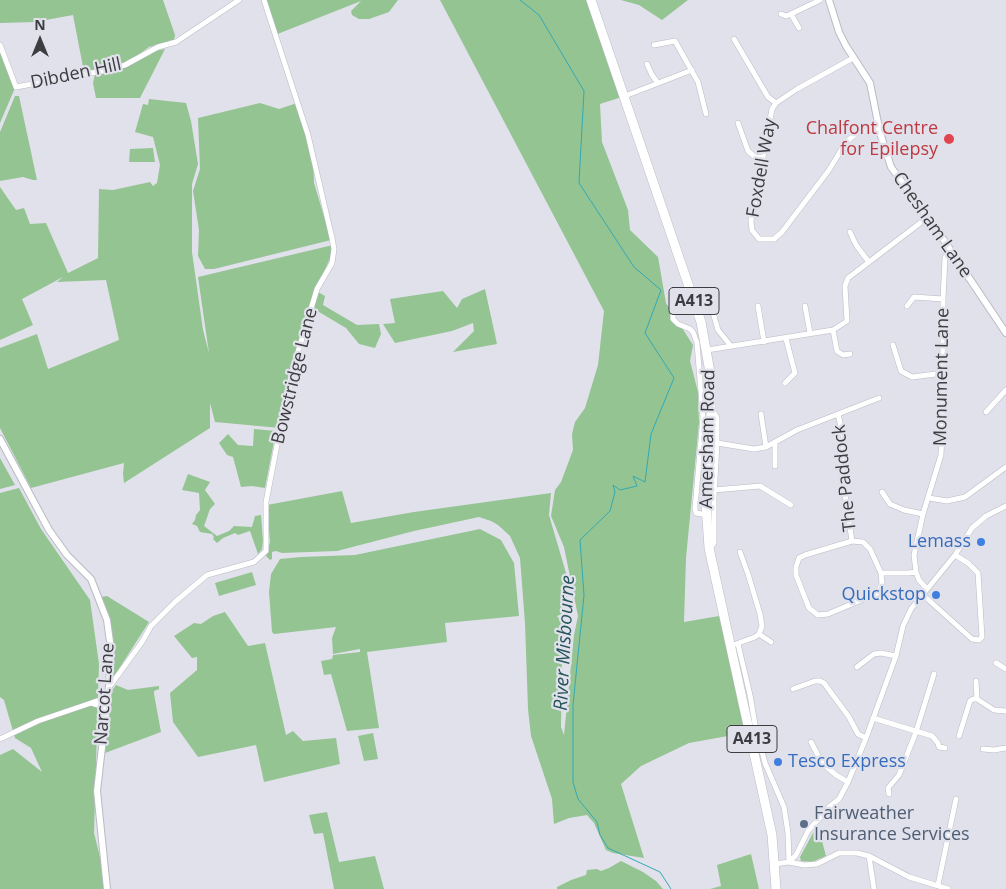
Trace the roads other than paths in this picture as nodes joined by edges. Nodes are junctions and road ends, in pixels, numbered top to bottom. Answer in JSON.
{"nodes":[{"id":1,"x":239,"y":0,"type":"edge"},
{"id":2,"x":264,"y":0,"type":"edge"},
{"id":3,"x":591,"y":0,"type":"edge"},
{"id":4,"x":820,"y":0,"type":"edge"},
{"id":5,"x":829,"y":0,"type":"edge"},
{"id":6,"x":781,"y":14,"type":"dead end"},
{"id":7,"x":791,"y":14,"type":"junction"},
{"id":8,"x":799,"y":28,"type":"dead end"},
{"id":9,"x":734,"y":39,"type":"dead end"},
{"id":10,"x":0,"y":45,"type":"edge"},
{"id":11,"x":654,"y":45,"type":"dead end"},
{"id":12,"x":853,"y":58,"type":"junction"},
{"id":13,"x":647,"y":64,"type":"dead end"},
{"id":14,"x":692,"y":70,"type":"junction"},
{"id":15,"x":658,"y":83,"type":"junction"},
{"id":16,"x":625,"y":96,"type":"junction"},
{"id":17,"x":776,"y":103,"type":"junction"},
{"id":18,"x":706,"y":114,"type":"dead end"},
{"id":19,"x":738,"y":123,"type":"dead end"},
{"id":20,"x":879,"y":128,"type":"junction"},
{"id":21,"x":763,"y":158,"type":"junction"},
{"id":22,"x":928,"y":217,"type":"junction"},
{"id":23,"x":850,"y":232,"type":"dead end"},
{"id":24,"x":949,"y":249,"type":"junction"},
{"id":25,"x":868,"y":261,"type":"junction"},
{"id":26,"x":943,"y":298,"type":"junction"},
{"id":27,"x":710,"y":302,"type":"dead end"},
{"id":28,"x":758,"y":306,"type":"dead end"},
{"id":29,"x":805,"y":306,"type":"dead end"},
{"id":30,"x":907,"y":306,"type":"dead end"},
{"id":31,"x":673,"y":309,"type":"dead end"},
{"id":32,"x":834,"y":330,"type":"junction"},
{"id":33,"x":810,"y":333,"type":"junction"},
{"id":34,"x":1006,"y":334,"type":"edge"},
{"id":35,"x":786,"y":339,"type":"junction"},
{"id":36,"x":764,"y":342,"type":"junction"},
{"id":37,"x":893,"y":345,"type":"dead end"},
{"id":38,"x":731,"y":346,"type":"junction"},
{"id":39,"x":707,"y":350,"type":"junction"},
{"id":40,"x":850,"y":354,"type":"dead end"},
{"id":41,"x":944,"y":373,"type":"junction"},
{"id":42,"x":785,"y":383,"type":"dead end"},
{"id":43,"x":1006,"y":390,"type":"edge"},
{"id":44,"x":879,"y":398,"type":"dead end"},
{"id":45,"x":986,"y":412,"type":"dead end"},
{"id":46,"x":711,"y":413,"type":"junction"},
{"id":47,"x":761,"y":414,"type":"dead end"},
{"id":48,"x":838,"y":414,"type":"junction"},
{"id":49,"x":0,"y":439,"type":"edge"},
{"id":50,"x":717,"y":443,"type":"junction"},
{"id":51,"x":775,"y":443,"type":"junction"},
{"id":52,"x":766,"y":447,"type":"junction"},
{"id":53,"x":775,"y":466,"type":"dead end"},
{"id":54,"x":1006,"y":467,"type":"edge"},
{"id":55,"x":714,"y":490,"type":"junction"},
{"id":56,"x":882,"y":492,"type":"dead end"},
{"id":57,"x":929,"y":498,"type":"junction"},
{"id":58,"x":791,"y":505,"type":"dead end"},
{"id":59,"x":1006,"y":506,"type":"edge"},
{"id":60,"x":923,"y":514,"type":"junction"},
{"id":61,"x":707,"y":515,"type":"junction"},
{"id":62,"x":852,"y":541,"type":"junction"},
{"id":63,"x":710,"y":548,"type":"junction"},
{"id":64,"x":740,"y":552,"type":"dead end"},
{"id":65,"x":955,"y":555,"type":"junction"},
{"id":66,"x":916,"y":572,"type":"junction"},
{"id":67,"x":881,"y":573,"type":"junction"},
{"id":68,"x":927,"y":589,"type":"junction"},
{"id":69,"x":922,"y":594,"type":"junction"},
{"id":70,"x":759,"y":634,"type":"junction"},
{"id":71,"x":771,"y":642,"type":"dead end"},
{"id":72,"x":734,"y":644,"type":"junction"},
{"id":73,"x":896,"y":656,"type":"junction"},
{"id":74,"x":996,"y":663,"type":"dead end"},
{"id":75,"x":856,"y":667,"type":"dead end"},
{"id":76,"x":1006,"y":669,"type":"edge"},
{"id":77,"x":934,"y":674,"type":"dead end"},
{"id":78,"x":976,"y":681,"type":"dead end"},
{"id":79,"x":109,"y":686,"type":"junction"},
{"id":80,"x":793,"y":689,"type":"dead end"},
{"id":81,"x":108,"y":697,"type":"junction"},
{"id":82,"x":977,"y":699,"type":"junction"},
{"id":83,"x":91,"y":703,"type":"junction"},
{"id":84,"x":106,"y":708,"type":"junction"},
{"id":85,"x":1006,"y":711,"type":"edge"},
{"id":86,"x":873,"y":718,"type":"junction"},
{"id":87,"x":916,"y":732,"type":"junction"},
{"id":88,"x":959,"y":736,"type":"dead end"},
{"id":89,"x":866,"y":738,"type":"junction"},
{"id":90,"x":0,"y":739,"type":"edge"},
{"id":91,"x":811,"y":742,"type":"dead end"},
{"id":92,"x":945,"y":748,"type":"dead end"},
{"id":93,"x":983,"y":749,"type":"dead end"},
{"id":94,"x":1006,"y":749,"type":"edge"},
{"id":95,"x":848,"y":782,"type":"junction"},
{"id":96,"x":889,"y":794,"type":"dead end"},
{"id":97,"x":956,"y":799,"type":"dead end"},
{"id":98,"x":869,"y":856,"type":"junction"},
{"id":99,"x":789,"y":862,"type":"junction"},
{"id":100,"x":776,"y":864,"type":"junction"},
{"id":101,"x":929,"y":882,"type":"junction"},
{"id":102,"x":938,"y":885,"type":"junction"},
{"id":103,"x":106,"y":889,"type":"edge"},
{"id":104,"x":776,"y":889,"type":"edge"},
{"id":105,"x":874,"y":889,"type":"edge"},
{"id":106,"x":928,"y":889,"type":"edge"},
{"id":107,"x":948,"y":889,"type":"edge"}],
"edges":[{"from":1,"to":10,"type":"street","name":"Dibden Hill"},
{"from":2,"to":79,"type":"street","name":"Bowstridge Lane"},
{"from":3,"to":16,"type":"highway","name":"Amersham Road","number":"A413"},
{"from":4,"to":7,"type":"street"},
{"from":5,"to":12,"type":"street","name":"Chesham Lane"},
{"from":6,"to":7,"type":"street"},
{"from":7,"to":8,"type":"street"},
{"from":9,"to":17,"type":"street"},
{"from":11,"to":14,"type":"street"},
{"from":12,"to":17,"type":"street","name":"Foxdell Way"},
{"from":12,"to":20,"type":"street","name":"Chesham Lane"},
{"from":13,"to":15,"type":"street"},
{"from":14,"to":15,"type":"street"},
{"from":14,"to":18,"type":"street"},
{"from":15,"to":16,"type":"street"},
{"from":16,"to":39,"type":"highway","name":"Amersham Road","number":"A413"},
{"from":17,"to":21,"type":"street","name":"Foxdell Way"},
{"from":19,"to":21,"type":"street"},
{"from":20,"to":21,"type":"street","name":"Foxdell Way"},
{"from":20,"to":22,"type":"street","name":"Chesham Lane"},
{"from":22,"to":24,"type":"street","name":"Chesham Lane"},
{"from":22,"to":25,"type":"street"},
{"from":23,"to":25,"type":"street"},
{"from":24,"to":26,"type":"street","name":"Monument Lane"},
{"from":24,"to":34,"type":"street","name":"Chesham Lane"},
{"from":25,"to":32,"type":"street"},
{"from":26,"to":30,"type":"street"},
{"from":26,"to":41,"type":"street","name":"Monument Lane"},
{"from":27,"to":38,"type":"street"},
{"from":28,"to":36,"type":"street"},
{"from":29,"to":33,"type":"street"},
{"from":31,"to":61,"type":"street"},
{"from":32,"to":33,"type":"street"},
{"from":32,"to":40,"type":"street"},
{"from":33,"to":35,"type":"street"},
{"from":35,"to":36,"type":"street"},
{"from":35,"to":42,"type":"street"},
{"from":36,"to":38,"type":"street"},
{"from":37,"to":41,"type":"street"},
{"from":38,"to":39,"type":"street"},
{"from":39,"to":46,"type":"highway","name":"Amersham Road","number":"A413"},
{"from":41,"to":57,"type":"street","name":"Monument Lane"},
{"from":43,"to":45,"type":"street"},
{"from":44,"to":48,"type":"street","name":"The Paddock"},
{"from":46,"to":50,"type":"street"},
{"from":46,"to":61,"type":"highway","name":"Amersham Road","number":"A413"},
{"from":47,"to":52,"type":"street"},
{"from":48,"to":51,"type":"street","name":"The Paddock"},
{"from":48,"to":62,"type":"street","name":"The Paddock"},
{"from":49,"to":79,"type":"street","name":"Narcot Lane"},
{"from":50,"to":52,"type":"street","name":"The Paddock"},
{"from":50,"to":55,"type":"street"},
{"from":51,"to":52,"type":"street","name":"The Paddock"},
{"from":51,"to":53,"type":"street"},
{"from":54,"to":57,"type":"street"},
{"from":55,"to":58,"type":"street"},
{"from":55,"to":63,"type":"street"},
{"from":56,"to":60,"type":"street"},
{"from":57,"to":60,"type":"street","name":"Monument Lane"},
{"from":59,"to":65,"type":"street"},
{"from":60,"to":66,"type":"street","name":"Monument Lane"},
{"from":61,"to":63,"type":"highway","name":"Amersham Road","number":"A413"},
{"from":62,"to":67,"type":"street"},
{"from":62,"to":67,"type":"street"},
{"from":63,"to":72,"type":"highway","name":"Amersham Road","number":"A413"},
{"from":64,"to":70,"type":"street"},
{"from":65,"to":68,"type":"street"},
{"from":65,"to":69,"type":"street"},
{"from":66,"to":67,"type":"street"},
{"from":66,"to":68,"type":"street"},
{"from":68,"to":69,"type":"street"},
{"from":69,"to":73,"type":"street"},
{"from":70,"to":71,"type":"street"},
{"from":70,"to":72,"type":"street"},
{"from":72,"to":99,"type":"street"},
{"from":72,"to":100,"type":"highway","name":"Amersham Road","number":"A413"},
{"from":73,"to":75,"type":"street"},
{"from":73,"to":86,"type":"street"},
{"from":74,"to":76,"type":"street"},
{"from":77,"to":87,"type":"street"},
{"from":78,"to":82,"type":"street"},
{"from":79,"to":81,"type":"street","name":"Narcot Lane"},
{"from":80,"to":89,"type":"street"},
{"from":81,"to":83,"type":"street"},
{"from":81,"to":84,"type":"street","name":"Narcot Lane"},
{"from":82,"to":85,"type":"street"},
{"from":82,"to":88,"type":"street"},
{"from":83,"to":84,"type":"street"},
{"from":83,"to":90,"type":"street"},
{"from":84,"to":103,"type":"street","name":"Narcot Lane"},
{"from":86,"to":87,"type":"street"},
{"from":86,"to":89,"type":"street"},
{"from":87,"to":92,"type":"street"},
{"from":87,"to":96,"type":"street"},
{"from":89,"to":95,"type":"street"},
{"from":91,"to":95,"type":"street"},
{"from":93,"to":94,"type":"street"},
{"from":95,"to":99,"type":"street"},
{"from":97,"to":102,"type":"street"},
{"from":98,"to":99,"type":"street"},
{"from":98,"to":101,"type":"street"},
{"from":98,"to":105,"type":"street"},
{"from":99,"to":100,"type":"street"},
{"from":100,"to":104,"type":"highway","name":"Amersham Road","number":"A413"},
{"from":101,"to":102,"type":"street"},
{"from":101,"to":106,"type":"street"},
{"from":102,"to":107,"type":"street"}]}
